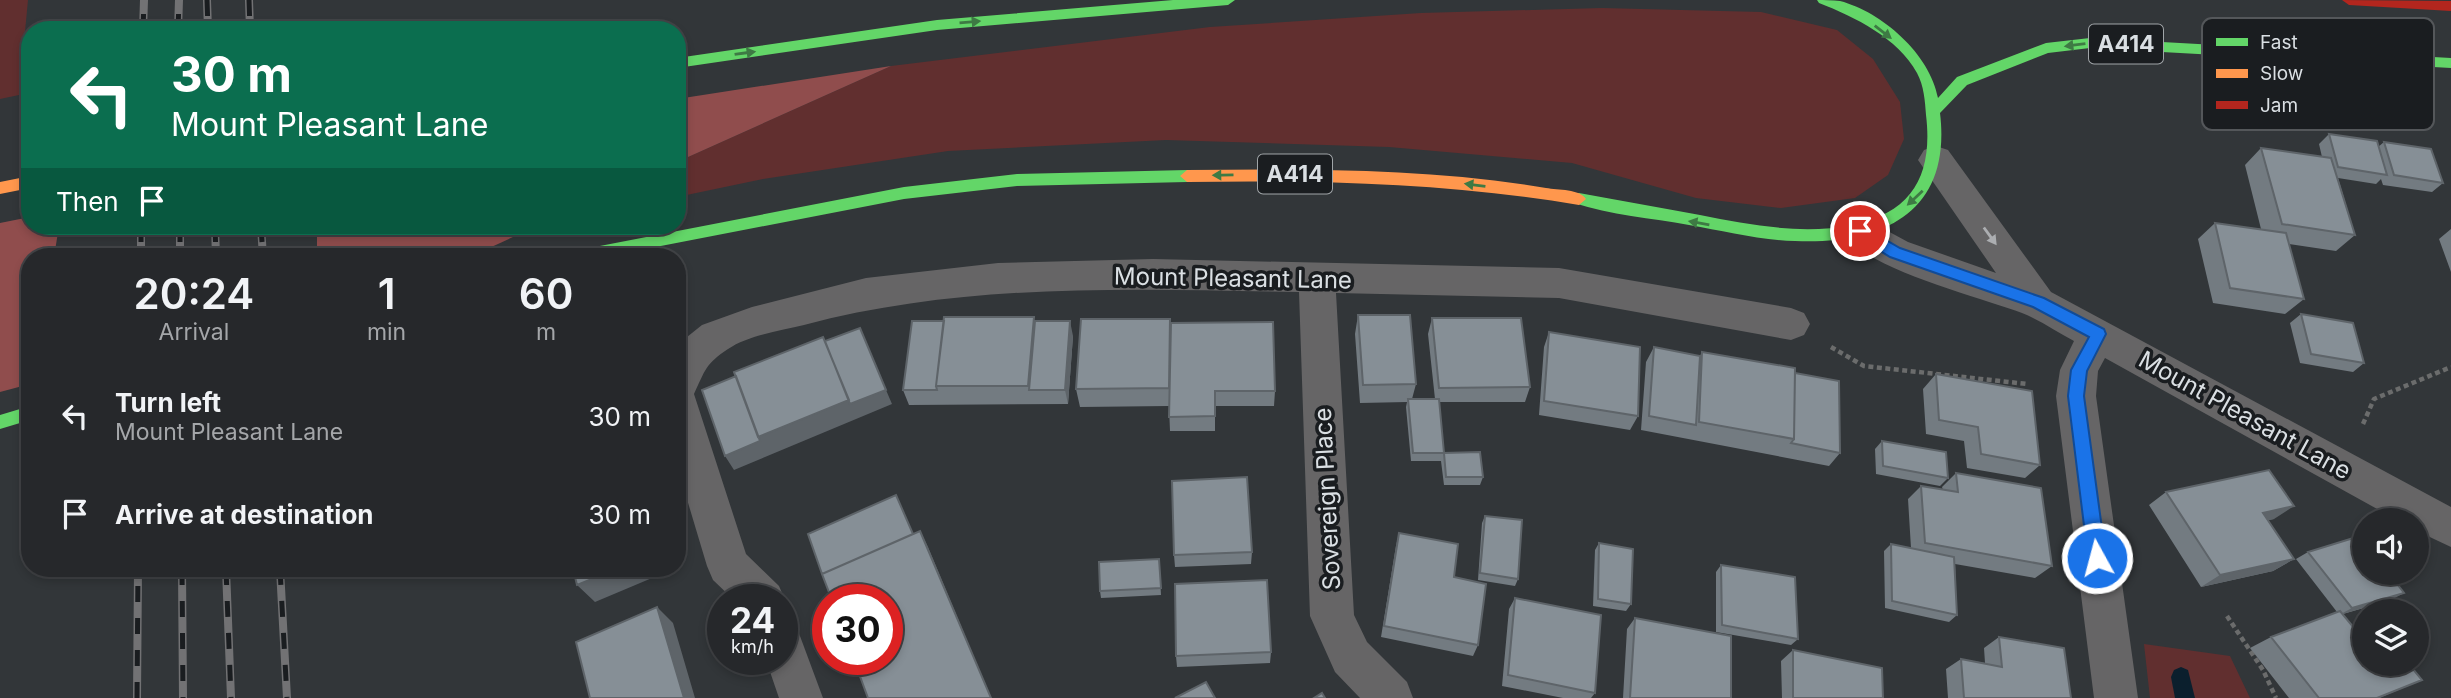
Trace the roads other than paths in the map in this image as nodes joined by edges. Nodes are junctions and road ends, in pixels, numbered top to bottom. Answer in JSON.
{"nodes":[{"id":1,"x":1228,"y":0,"type":"edge"},
{"id":2,"x":1824,"y":0,"type":"edge"},
{"id":3,"x":2349,"y":0,"type":"edge"},
{"id":4,"x":2451,"y":6,"type":"edge"},
{"id":5,"x":2202,"y":49,"type":"edge"},
{"id":6,"x":686,"y":61,"type":"edge"},
{"id":7,"x":1933,"y":112,"type":"junction"},
{"id":8,"x":1936,"y":160,"type":"junction"},
{"id":9,"x":21,"y":184,"type":"edge"},
{"id":10,"x":0,"y":188,"type":"edge"},
{"id":11,"x":1860,"y":231,"type":"junction"},
{"id":12,"x":686,"y":233,"type":"edge"},
{"id":13,"x":676,"y":235,"type":"edge"},
{"id":14,"x":616,"y":248,"type":"edge"},
{"id":15,"x":1317,"y":279,"type":"junction"},
{"id":16,"x":2038,"y":303,"type":"junction"},
{"id":17,"x":1791,"y":324,"type":"road end"},
{"id":18,"x":2098,"y":334,"type":"junction"},
{"id":19,"x":686,"y":376,"type":"edge"},
{"id":20,"x":686,"y":402,"type":"edge"},
{"id":21,"x":21,"y":415,"type":"edge"},
{"id":22,"x":1,"y":421,"type":"edge"},
{"id":23,"x":2451,"y":528,"type":"edge"},
{"id":24,"x":747,"y":584,"type":"edge"},
{"id":25,"x":793,"y":675,"type":"edge"},
{"id":26,"x":801,"y":698,"type":"edge"},
{"id":27,"x":1391,"y":698,"type":"edge"},
{"id":28,"x":2116,"y":698,"type":"edge"}],
"edges":[{"from":6,"to":1,"type":"highway","one_way":true},
{"from":2,"to":7,"type":"highway","number":"A414","one_way":true},
{"from":3,"to":4,"type":"highway"},
{"from":5,"to":7,"type":"highway","number":"A414","one_way":true},
{"from":7,"to":8,"type":"highway","number":"A414"},
{"from":8,"to":11,"type":"highway","number":"A414","one_way":true},
{"from":8,"to":16,"type":"street","name":"Mount Pleasant Lane","one_way":true},
{"from":9,"to":10,"type":"highway"},
{"from":11,"to":12,"type":"highway","number":"A414","one_way":true},
{"from":11,"to":16,"type":"street","name":"Mount Pleasant Lane"},
{"from":13,"to":14,"type":"highway","number":"A414","one_way":true},
{"from":15,"to":17,"type":"street","name":"Mount Pleasant Lane"},
{"from":15,"to":19,"type":"street","name":"Mount Pleasant Lane"},
{"from":15,"to":27,"type":"street","name":"Sovereign Place"},
{"from":16,"to":18,"type":"street","name":"Mount Pleasant Lane"},
{"from":18,"to":23,"type":"street","name":"Mount Pleasant Lane"},
{"from":18,"to":28,"type":"street"},
{"from":20,"to":24,"type":"street"},
{"from":21,"to":22,"type":"highway"},
{"from":25,"to":26,"type":"street"}]}
